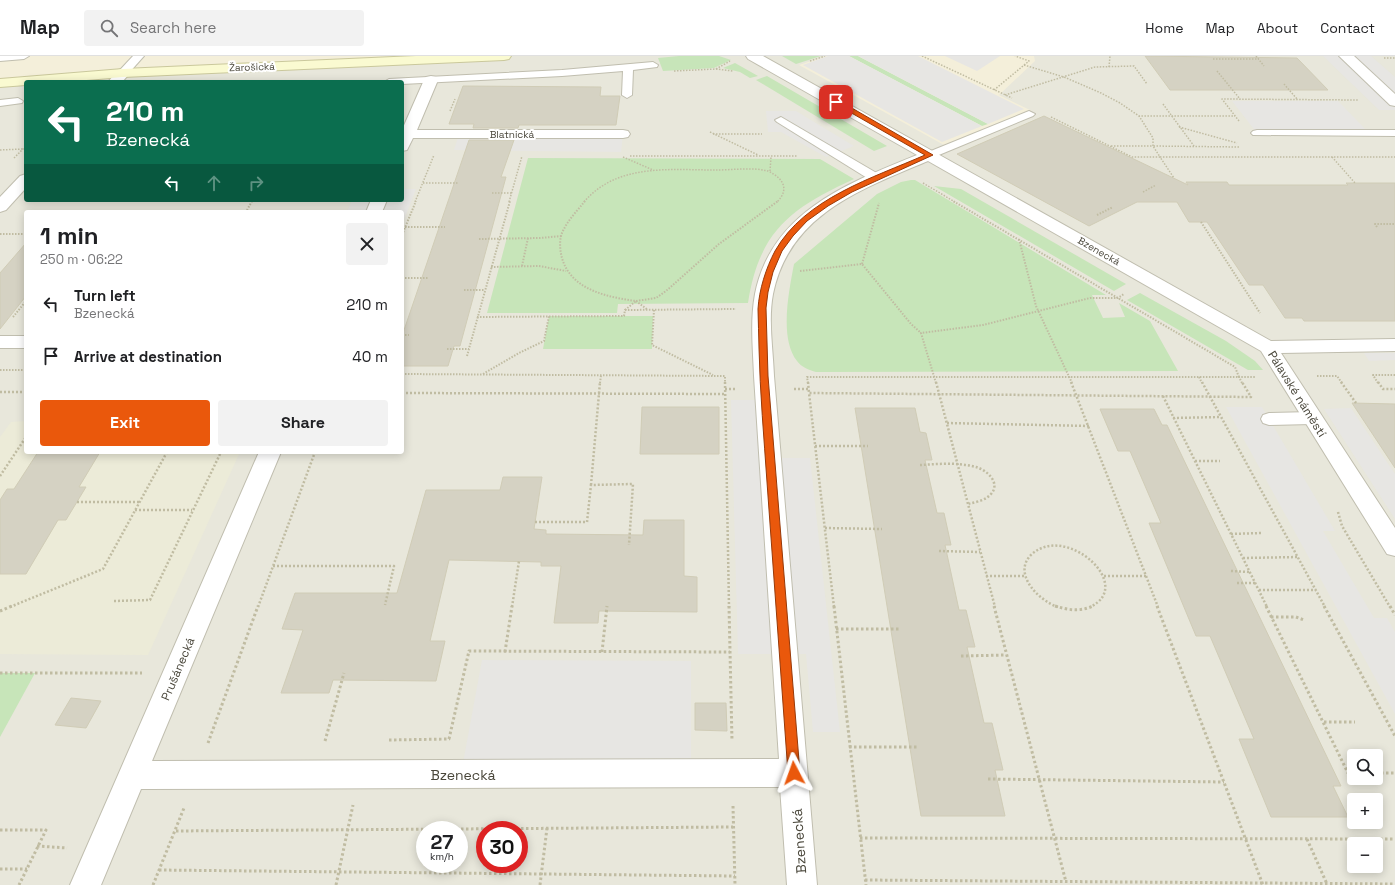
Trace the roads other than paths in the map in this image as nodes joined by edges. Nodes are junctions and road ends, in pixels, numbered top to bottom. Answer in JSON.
{"nodes":[{"id":1,"x":24,"y":56,"type":"edge"},
{"id":2,"x":139,"y":56,"type":"edge"},
{"id":3,"x":504,"y":56,"type":"edge"},
{"id":4,"x":753,"y":56,"type":"edge"},
{"id":5,"x":1346,"y":56,"type":"edge"},
{"id":6,"x":0,"y":58,"type":"edge"},
{"id":7,"x":653,"y":65,"type":"dead end"},
{"id":8,"x":628,"y":71,"type":"junction"},
{"id":9,"x":119,"y":78,"type":"edge"},
{"id":10,"x":71,"y":80,"type":"edge"},
{"id":11,"x":431,"y":80,"type":"junction"},
{"id":12,"x":404,"y":81,"type":"edge"},
{"id":13,"x":24,"y":82,"type":"edge"},
{"id":14,"x":0,"y":83,"type":"edge"},
{"id":15,"x":628,"y":95,"type":"dead end"},
{"id":16,"x":18,"y":101,"type":"dead end"},
{"id":17,"x":1395,"y":102,"type":"edge"},
{"id":18,"x":0,"y":103,"type":"edge"},
{"id":19,"x":1029,"y":114,"type":"dead end"},
{"id":20,"x":780,"y":120,"type":"dead end"},
{"id":21,"x":1257,"y":133,"type":"dead end"},
{"id":22,"x":1395,"y":133,"type":"edge"},
{"id":23,"x":405,"y":134,"type":"edge"},
{"id":24,"x":623,"y":134,"type":"dead end"},
{"id":25,"x":930,"y":155,"type":"junction"},
{"id":26,"x":876,"y":178,"type":"junction"},
{"id":27,"x":24,"y":181,"type":"edge"},
{"id":28,"x":0,"y":207,"type":"edge"},
{"id":29,"x":0,"y":342,"type":"edge"},
{"id":30,"x":24,"y":342,"type":"edge"},
{"id":31,"x":1395,"y":345,"type":"edge"},
{"id":32,"x":1268,"y":346,"type":"junction"},
{"id":33,"x":1312,"y":418,"type":"junction"},
{"id":34,"x":1270,"y":419,"type":"dead end"},
{"id":35,"x":269,"y":454,"type":"edge"},
{"id":36,"x":1395,"y":547,"type":"edge"},
{"id":37,"x":794,"y":773,"type":"junction"},
{"id":38,"x":132,"y":775,"type":"junction"},
{"id":39,"x":85,"y":885,"type":"edge"},
{"id":40,"x":802,"y":885,"type":"edge"}],
"edges":[{"from":1,"to":6,"type":"lane"},
{"from":2,"to":9,"type":"lane"},
{"from":3,"to":9,"type":"main road","name":"Žarošická"},
{"from":4,"to":25,"type":"street","name":"Bzenecká"},
{"from":5,"to":17,"type":"street"},
{"from":7,"to":8,"type":"lane"},
{"from":8,"to":11,"type":"lane"},
{"from":8,"to":15,"type":"lane"},
{"from":9,"to":10,"type":"main road","name":"Žarošická"},
{"from":11,"to":12,"type":"lane"},
{"from":11,"to":23,"type":"street"},
{"from":13,"to":14,"type":"main road","name":"Žarošická"},
{"from":16,"to":18,"type":"lane"},
{"from":19,"to":25,"type":"lane"},
{"from":20,"to":26,"type":"lane"},
{"from":21,"to":22,"type":"lane"},
{"from":23,"to":24,"type":"street","name":"Blatnická"},
{"from":25,"to":26,"type":"street","name":"Bzenecká"},
{"from":25,"to":32,"type":"street","name":"Bzenecká"},
{"from":26,"to":37,"type":"street","name":"Bzenecká"},
{"from":27,"to":28,"type":"street"},
{"from":29,"to":30,"type":"street"},
{"from":31,"to":32,"type":"street","name":"Pálavské náměstí"},
{"from":32,"to":33,"type":"street","name":"Pálavské náměstí"},
{"from":33,"to":34,"type":"lane"},
{"from":33,"to":36,"type":"street","name":"Pálavské náměstí"},
{"from":35,"to":38,"type":"street","name":"Prušánecká"},
{"from":37,"to":38,"type":"street","name":"Bzenecká"},
{"from":37,"to":40,"type":"street","name":"Bzenecká"},
{"from":38,"to":39,"type":"street","name":"Prušánecká"}]}
